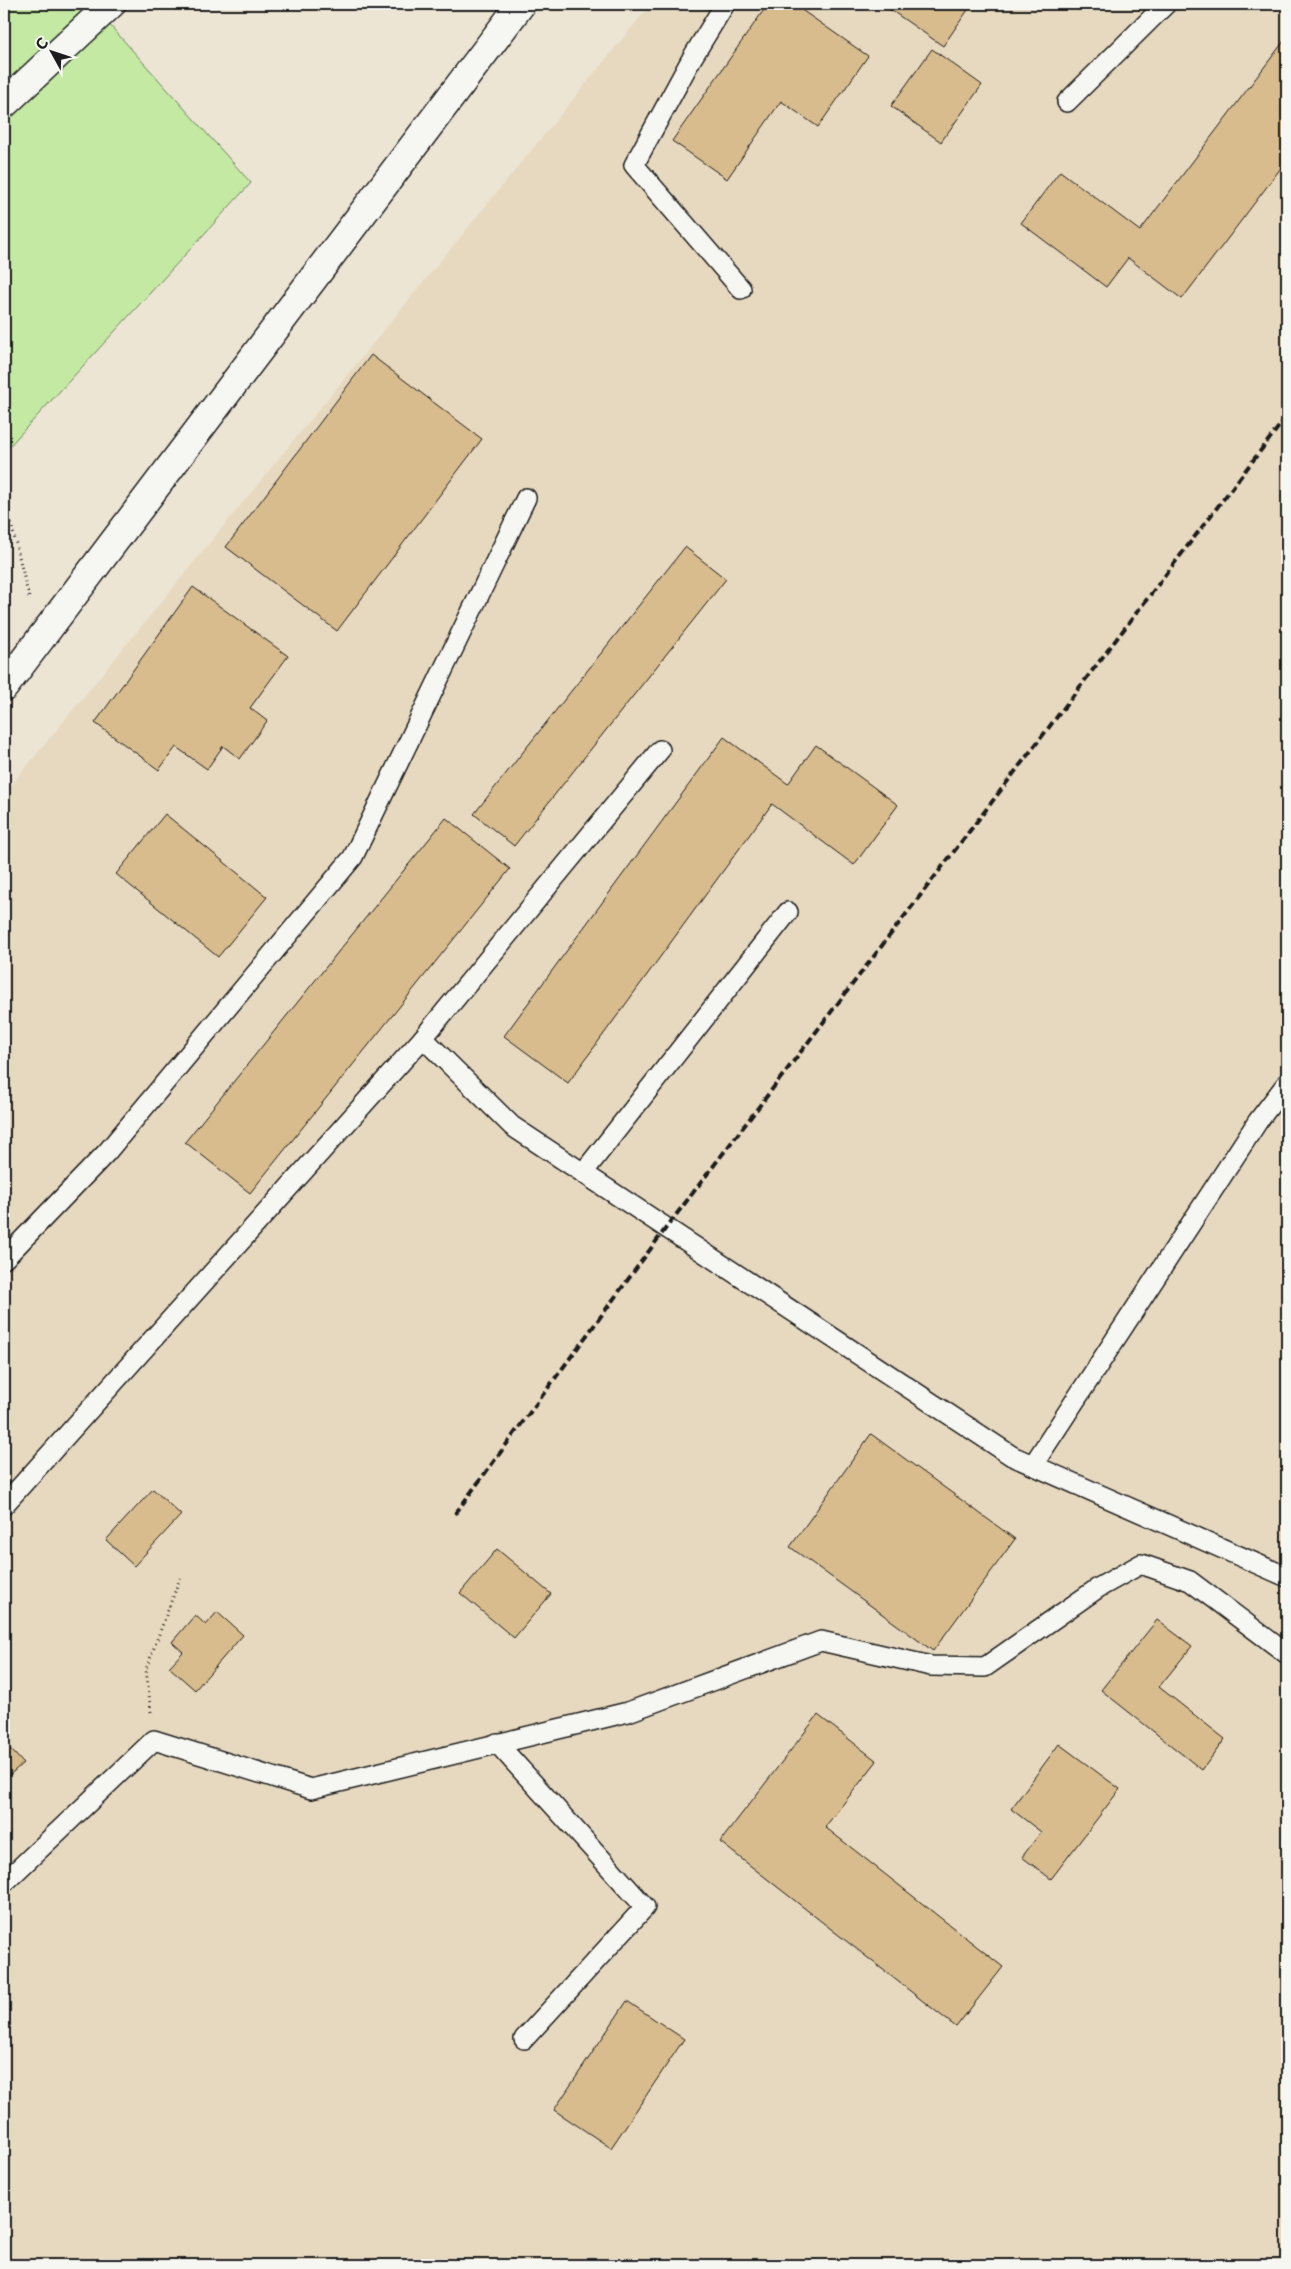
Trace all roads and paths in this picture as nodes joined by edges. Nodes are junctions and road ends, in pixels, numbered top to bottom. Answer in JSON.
{"nodes":[{"id":1,"x":111,"y":4,"type":"edge"},
{"id":2,"x":521,"y":4,"type":"edge"},
{"id":3,"x":725,"y":4,"type":"edge"},
{"id":4,"x":1166,"y":4,"type":"edge"},
{"id":5,"x":1067,"y":102,"type":"dead end"},
{"id":6,"x":4,"y":104,"type":"edge"},
{"id":7,"x":741,"y":289,"type":"dead end"},
{"id":8,"x":4,"y":494,"type":"edge"},
{"id":9,"x":526,"y":498,"type":"dead end"},
{"id":10,"x":40,"y":640,"type":"junction"},
{"id":11,"x":4,"y":687,"type":"edge"},
{"id":12,"x":660,"y":750,"type":"dead end"},
{"id":13,"x":788,"y":912,"type":"dead end"},
{"id":14,"x":423,"y":1038,"type":"junction"},
{"id":15,"x":1287,"y":1083,"type":"edge"},
{"id":16,"x":583,"y":1173,"type":"junction"},
{"id":17,"x":4,"y":1259,"type":"edge"},
{"id":18,"x":1033,"y":1465,"type":"junction"},
{"id":19,"x":4,"y":1505,"type":"edge"},
{"id":20,"x":1287,"y":1577,"type":"edge"},
{"id":21,"x":180,"y":1578,"type":"dead end"},
{"id":22,"x":1287,"y":1654,"type":"edge"},
{"id":23,"x":154,"y":1740,"type":"junction"},
{"id":24,"x":497,"y":1743,"type":"junction"},
{"id":25,"x":4,"y":1883,"type":"edge"},
{"id":26,"x":524,"y":2039,"type":"dead end"}],
"edges":[{"from":1,"to":6,"type":"street"},
{"from":2,"to":10,"type":"street"},
{"from":3,"to":7,"type":"lane"},
{"from":4,"to":5,"type":"lane"},
{"from":8,"to":10,"type":"path"},
{"from":9,"to":17,"type":"lane"},
{"from":10,"to":11,"type":"street"},
{"from":12,"to":14,"type":"lane"},
{"from":13,"to":16,"type":"lane"},
{"from":14,"to":16,"type":"lane"},
{"from":14,"to":19,"type":"lane"},
{"from":15,"to":18,"type":"lane"},
{"from":16,"to":18,"type":"lane"},
{"from":18,"to":20,"type":"lane"},
{"from":21,"to":23,"type":"path"},
{"from":22,"to":24,"type":"lane"},
{"from":23,"to":24,"type":"lane"},
{"from":23,"to":25,"type":"lane"},
{"from":24,"to":26,"type":"lane"}]}
